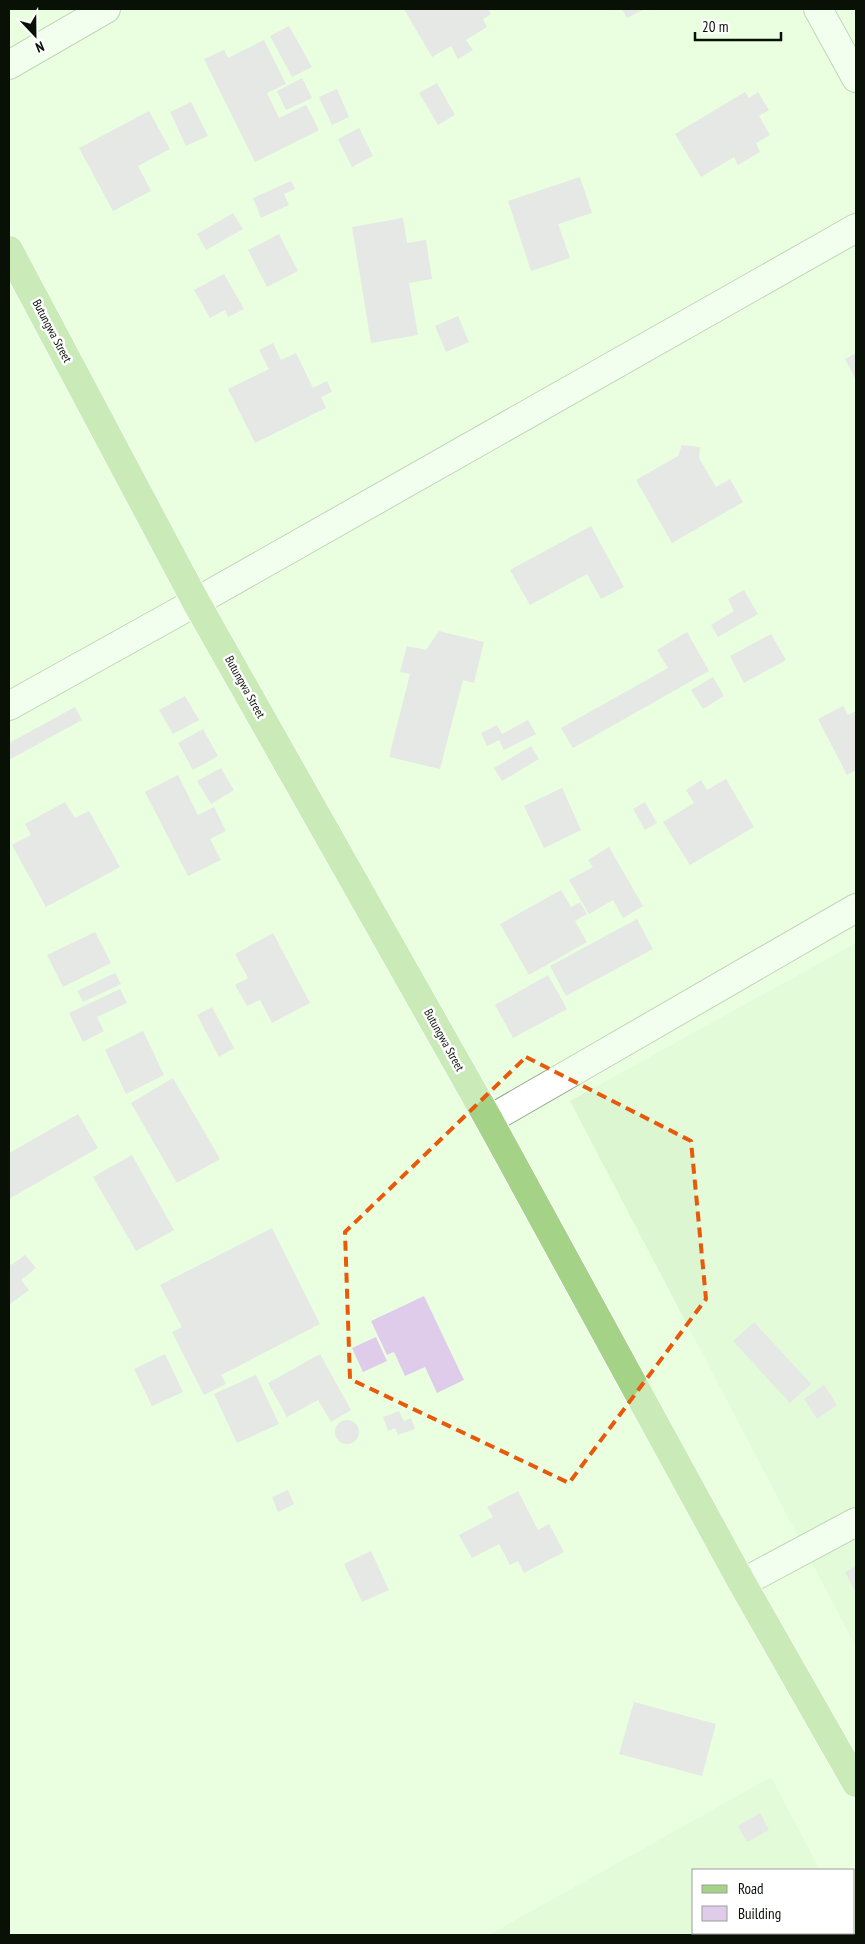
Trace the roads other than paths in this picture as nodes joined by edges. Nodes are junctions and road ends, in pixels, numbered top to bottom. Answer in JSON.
{"nodes":[{"id":1,"x":106,"y":9,"type":"edge"},
{"id":2,"x":818,"y":9,"type":"edge"},
{"id":3,"x":9,"y":65,"type":"edge"},
{"id":4,"x":856,"y":78,"type":"edge"},
{"id":5,"x":856,"y":228,"type":"edge"},
{"id":6,"x":9,"y":250,"type":"edge"},
{"id":7,"x":196,"y":602,"type":"junction"},
{"id":8,"x":9,"y":706,"type":"edge"},
{"id":9,"x":856,"y":908,"type":"edge"},
{"id":10,"x":489,"y":1120,"type":"junction"},
{"id":11,"x":856,"y":1522,"type":"edge"},
{"id":12,"x":742,"y":1583,"type":"junction"},
{"id":13,"x":856,"y":1783,"type":"edge"}],
"edges":[{"from":1,"to":3,"type":"street"},
{"from":2,"to":4,"type":"street"},
{"from":5,"to":7,"type":"street"},
{"from":6,"to":7,"type":"main road","name":"Butungwa Street"},
{"from":7,"to":8,"type":"street"},
{"from":7,"to":10,"type":"main road","name":"Butungwa Street"},
{"from":9,"to":10,"type":"street"},
{"from":10,"to":12,"type":"main road","name":"Butungwa Street"},
{"from":11,"to":12,"type":"street"},
{"from":12,"to":13,"type":"main road","name":"Butungwa Street"}]}
